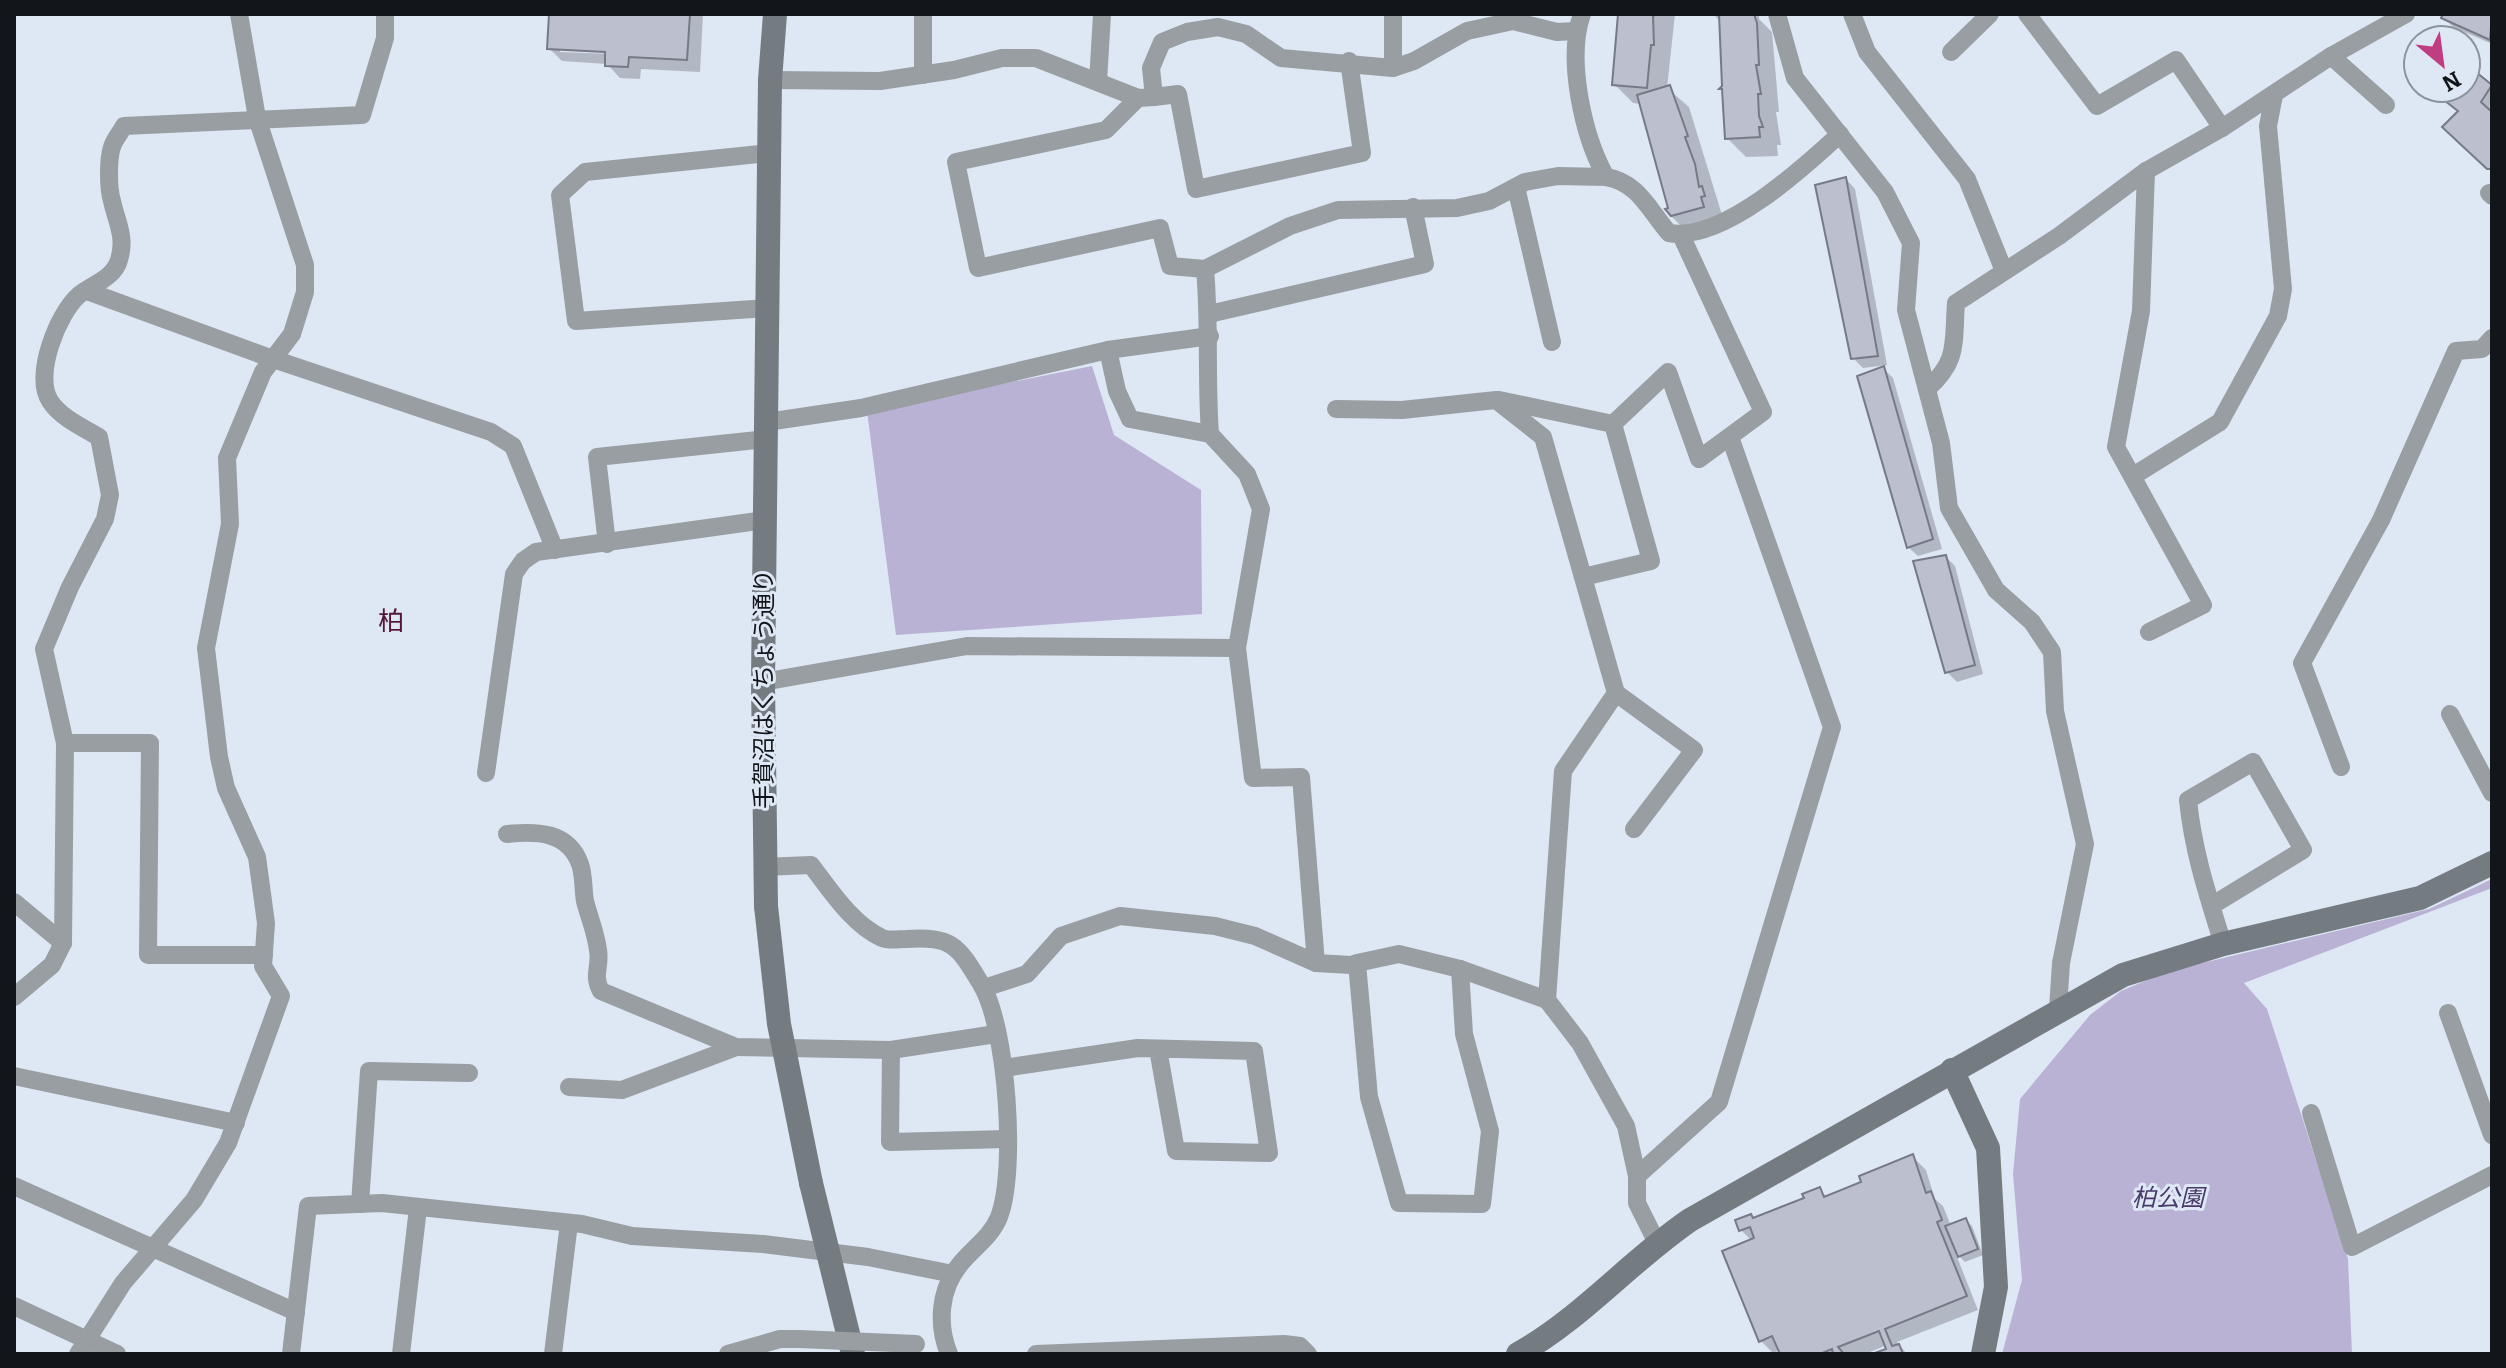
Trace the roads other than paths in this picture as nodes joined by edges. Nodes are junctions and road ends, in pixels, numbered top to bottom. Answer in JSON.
{"nodes":[{"id":1,"x":239,"y":14,"type":"edge"},
{"id":2,"x":385,"y":14,"type":"edge"},
{"id":3,"x":775,"y":14,"type":"edge"},
{"id":4,"x":923,"y":14,"type":"edge"},
{"id":5,"x":1102,"y":14,"type":"edge"},
{"id":6,"x":1393,"y":14,"type":"edge"},
{"id":7,"x":1777,"y":14,"type":"edge"},
{"id":8,"x":1852,"y":14,"type":"edge"},
{"id":9,"x":1990,"y":14,"type":"edge"},
{"id":10,"x":2027,"y":14,"type":"edge"},
{"id":11,"x":2406,"y":14,"type":"edge"},
{"id":12,"x":1513,"y":18,"type":"edge"},
{"id":13,"x":1579,"y":22,"type":"edge"},
{"id":14,"x":1951,"y":52,"type":"dead end"},
{"id":15,"x":2331,"y":56,"type":"junction"},
{"id":16,"x":1349,"y":61,"type":"junction"},
{"id":17,"x":1393,"y":68,"type":"junction"},
{"id":18,"x":923,"y":75,"type":"junction"},
{"id":19,"x":770,"y":80,"type":"junction"},
{"id":20,"x":1098,"y":82,"type":"junction"},
{"id":21,"x":2274,"y":95,"type":"junction"},
{"id":22,"x":1146,"y":98,"type":"junction"},
{"id":23,"x":2386,"y":105,"type":"dead end"},
{"id":24,"x":257,"y":118,"type":"junction"},
{"id":25,"x":2222,"y":128,"type":"junction"},
{"id":26,"x":1840,"y":134,"type":"junction"},
{"id":27,"x":769,"y":153,"type":"junction"},
{"id":28,"x":2146,"y":171,"type":"junction"},
{"id":29,"x":1606,"y":177,"type":"junction"},
{"id":30,"x":1516,"y":187,"type":"junction"},
{"id":31,"x":1413,"y":207,"type":"junction"},
{"id":32,"x":1681,"y":235,"type":"junction"},
{"id":33,"x":1205,"y":269,"type":"junction"},
{"id":34,"x":2004,"y":271,"type":"junction"},
{"id":35,"x":87,"y":291,"type":"junction"},
{"id":36,"x":768,"y":308,"type":"junction"},
{"id":37,"x":1209,"y":314,"type":"junction"},
{"id":38,"x":1210,"y":336,"type":"junction"},
{"id":39,"x":1552,"y":342,"type":"dead end"},
{"id":40,"x":2491,"y":342,"type":"edge"},
{"id":41,"x":1108,"y":350,"type":"junction"},
{"id":42,"x":273,"y":359,"type":"junction"},
{"id":43,"x":1927,"y":389,"type":"junction"},
{"id":44,"x":1496,"y":400,"type":"junction"},
{"id":45,"x":1336,"y":409,"type":"dead end"},
{"id":46,"x":1613,"y":424,"type":"junction"},
{"id":47,"x":767,"y":430,"type":"junction"},
{"id":48,"x":1210,"y":434,"type":"junction"},
{"id":49,"x":1730,"y":437,"type":"junction"},
{"id":50,"x":2133,"y":476,"type":"junction"},
{"id":51,"x":765,"y":520,"type":"junction"},
{"id":52,"x":607,"y":544,"type":"junction"},
{"id":53,"x":555,"y":550,"type":"junction"},
{"id":54,"x":1583,"y":577,"type":"junction"},
{"id":55,"x":2149,"y":632,"type":"dead end"},
{"id":56,"x":1237,"y":648,"type":"junction"},
{"id":57,"x":763,"y":682,"type":"junction"},
{"id":58,"x":1616,"y":693,"type":"junction"},
{"id":59,"x":2450,"y":714,"type":"dead end"},
{"id":60,"x":65,"y":743,"type":"junction"},
{"id":61,"x":2341,"y":767,"type":"dead end"},
{"id":62,"x":486,"y":773,"type":"dead end"},
{"id":63,"x":2492,"y":793,"type":"edge"},
{"id":64,"x":1634,"y":829,"type":"dead end"},
{"id":65,"x":507,"y":834,"type":"dead end"},
{"id":66,"x":2492,"y":863,"type":"edge"},
{"id":67,"x":763,"y":867,"type":"junction"},
{"id":68,"x":14,"y":902,"type":"edge"},
{"id":69,"x":2211,"y":906,"type":"junction"},
{"id":70,"x":63,"y":943,"type":"junction"},
{"id":71,"x":2223,"y":944,"type":"junction"},
{"id":72,"x":264,"y":955,"type":"junction"},
{"id":73,"x":1316,"y":963,"type":"junction"},
{"id":74,"x":1357,"y":963,"type":"junction"},
{"id":75,"x":1460,"y":969,"type":"junction"},
{"id":76,"x":984,"y":988,"type":"junction"},
{"id":77,"x":14,"y":997,"type":"edge"},
{"id":78,"x":1547,"y":1000,"type":"junction"},
{"id":79,"x":2058,"y":1009,"type":"junction"},
{"id":80,"x":2448,"y":1013,"type":"dead end"},
{"id":81,"x":996,"y":1034,"type":"junction"},
{"id":82,"x":736,"y":1047,"type":"junction"},
{"id":83,"x":1158,"y":1049,"type":"junction"},
{"id":84,"x":891,"y":1050,"type":"junction"},
{"id":85,"x":1004,"y":1068,"type":"junction"},
{"id":86,"x":1952,"y":1070,"type":"junction"},
{"id":87,"x":469,"y":1073,"type":"dead end"},
{"id":88,"x":14,"y":1076,"type":"edge"},
{"id":89,"x":569,"y":1087,"type":"dead end"},
{"id":90,"x":2311,"y":1113,"type":"dead end"},
{"id":91,"x":236,"y":1123,"type":"junction"},
{"id":92,"x":2492,"y":1135,"type":"edge"},
{"id":93,"x":1007,"y":1139,"type":"junction"},
{"id":94,"x":2492,"y":1175,"type":"edge"},
{"id":95,"x":1637,"y":1176,"type":"junction"},
{"id":96,"x":14,"y":1186,"type":"edge"},
{"id":97,"x":360,"y":1204,"type":"junction"},
{"id":98,"x":418,"y":1208,"type":"junction"},
{"id":99,"x":569,"y":1223,"type":"junction"},
{"id":100,"x":1657,"y":1243,"type":"junction"},
{"id":101,"x":152,"y":1249,"type":"junction"},
{"id":102,"x":828,"y":1253,"type":"junction"},
{"id":103,"x":953,"y":1274,"type":"junction"},
{"id":104,"x":14,"y":1306,"type":"edge"},
{"id":105,"x":296,"y":1312,"type":"junction"},
{"id":106,"x":82,"y":1347,"type":"edge"},
{"id":107,"x":117,"y":1354,"type":"edge"},
{"id":108,"x":291,"y":1354,"type":"edge"},
{"id":109,"x":401,"y":1354,"type":"edge"},
{"id":110,"x":553,"y":1354,"type":"edge"},
{"id":111,"x":728,"y":1354,"type":"edge"},
{"id":112,"x":853,"y":1354,"type":"edge"},
{"id":113,"x":948,"y":1354,"type":"edge"},
{"id":114,"x":1036,"y":1354,"type":"edge"},
{"id":115,"x":1308,"y":1354,"type":"edge"},
{"id":116,"x":1518,"y":1354,"type":"edge"},
{"id":117,"x":1983,"y":1354,"type":"edge"}],
"edges":[{"from":1,"to":24,"type":"street"},
{"from":2,"to":24,"type":"street"},
{"from":3,"to":19,"type":"street","name":"手賀沼はくちょう通り"},
{"from":4,"to":18,"type":"street"},
{"from":5,"to":20,"type":"street"},
{"from":6,"to":17,"type":"street"},
{"from":7,"to":26,"type":"street"},
{"from":8,"to":34,"type":"street"},
{"from":9,"to":14,"type":"street"},
{"from":10,"to":25,"type":"street"},
{"from":11,"to":15,"type":"street"},
{"from":12,"to":13,"type":"street"},
{"from":12,"to":17,"type":"street"},
{"from":13,"to":29,"type":"street"},
{"from":15,"to":21,"type":"street"},
{"from":15,"to":23,"type":"street"},
{"from":16,"to":17,"type":"street"},
{"from":16,"to":22,"type":"street"},
{"from":16,"to":22,"type":"street"},
{"from":18,"to":19,"type":"street"},
{"from":18,"to":20,"type":"street"},
{"from":19,"to":27,"type":"street","name":"手賀沼はくちょう通り"},
{"from":20,"to":22,"type":"street"},
{"from":21,"to":25,"type":"street"},
{"from":21,"to":50,"type":"street"},
{"from":22,"to":33,"type":"street"},
{"from":24,"to":35,"type":"street"},
{"from":24,"to":42,"type":"street"},
{"from":25,"to":28,"type":"street"},
{"from":26,"to":32,"type":"street"},
{"from":26,"to":43,"type":"street"},
{"from":27,"to":36,"type":"street","name":"手賀沼はくちょう通り"},
{"from":27,"to":36,"type":"street"},
{"from":28,"to":34,"type":"street"},
{"from":28,"to":50,"type":"street"},
{"from":29,"to":30,"type":"street"},
{"from":29,"to":32,"type":"street"},
{"from":30,"to":31,"type":"street"},
{"from":30,"to":39,"type":"street"},
{"from":31,"to":33,"type":"street"},
{"from":31,"to":37,"type":"street"},
{"from":32,"to":49,"type":"street"},
{"from":33,"to":37,"type":"street"},
{"from":34,"to":43,"type":"street"},
{"from":35,"to":42,"type":"street"},
{"from":35,"to":60,"type":"street"},
{"from":36,"to":47,"type":"street","name":"手賀沼はくちょう通り"},
{"from":37,"to":38,"type":"street"},
{"from":38,"to":41,"type":"street"},
{"from":38,"to":48,"type":"street"},
{"from":40,"to":61,"type":"street"},
{"from":41,"to":47,"type":"street"},
{"from":41,"to":48,"type":"street"},
{"from":42,"to":53,"type":"street"},
{"from":42,"to":72,"type":"street"},
{"from":43,"to":79,"type":"street"},
{"from":44,"to":45,"type":"street"},
{"from":44,"to":46,"type":"street"},
{"from":44,"to":54,"type":"street"},
{"from":46,"to":49,"type":"street"},
{"from":46,"to":54,"type":"street"},
{"from":47,"to":51,"type":"street","name":"手賀沼はくちょう通り"},
{"from":47,"to":52,"type":"street"},
{"from":48,"to":56,"type":"street"},
{"from":49,"to":95,"type":"street"},
{"from":50,"to":55,"type":"street"},
{"from":51,"to":52,"type":"street"},
{"from":51,"to":57,"type":"street","name":"手賀沼はくちょう通り"},
{"from":52,"to":53,"type":"street"},
{"from":53,"to":62,"type":"street"},
{"from":54,"to":58,"type":"street"},
{"from":56,"to":57,"type":"street"},
{"from":56,"to":73,"type":"street"},
{"from":57,"to":67,"type":"street","name":"手賀沼はくちょう通り"},
{"from":58,"to":64,"type":"street"},
{"from":58,"to":78,"type":"street"},
{"from":59,"to":63,"type":"street"},
{"from":60,"to":70,"type":"street"},
{"from":60,"to":72,"type":"street"},
{"from":65,"to":82,"type":"street"},
{"from":66,"to":71,"type":"street"},
{"from":67,"to":76,"type":"street"},
{"from":67,"to":102,"type":"street","name":"手賀沼はくちょう通り","bridge":true},
{"from":68,"to":70,"type":"street"},
{"from":69,"to":69,"type":"street"},
{"from":69,"to":71,"type":"street"},
{"from":70,"to":77,"type":"street"},
{"from":71,"to":79,"type":"street"},
{"from":72,"to":91,"type":"street"},
{"from":73,"to":74,"type":"street"},
{"from":73,"to":76,"type":"street"},
{"from":74,"to":75,"type":"street"},
{"from":74,"to":75,"type":"street"},
{"from":75,"to":78,"type":"street"},
{"from":76,"to":81,"type":"street"},
{"from":78,"to":95,"type":"street"},
{"from":79,"to":86,"type":"street"},
{"from":80,"to":92,"type":"street"},
{"from":81,"to":84,"type":"street"},
{"from":81,"to":85,"type":"street"},
{"from":82,"to":84,"type":"street"},
{"from":82,"to":89,"type":"street"},
{"from":83,"to":83,"type":"street"},
{"from":83,"to":85,"type":"street"},
{"from":84,"to":93,"type":"street"},
{"from":85,"to":93,"type":"street"},
{"from":86,"to":100,"type":"street"},
{"from":86,"to":117,"type":"street"},
{"from":87,"to":97,"type":"street"},
{"from":88,"to":91,"type":"street"},
{"from":90,"to":94,"type":"street"},
{"from":91,"to":101,"type":"street"},
{"from":93,"to":103,"type":"street"},
{"from":95,"to":100,"type":"street"},
{"from":96,"to":101,"type":"street"},
{"from":97,"to":98,"type":"street"},
{"from":97,"to":105,"type":"street"},
{"from":98,"to":99,"type":"street"},
{"from":98,"to":109,"type":"street"},
{"from":99,"to":102,"type":"street"},
{"from":99,"to":110,"type":"street"},
{"from":100,"to":116,"type":"street"},
{"from":101,"to":105,"type":"street"},
{"from":101,"to":106,"type":"street"},
{"from":102,"to":103,"type":"street"},
{"from":102,"to":112,"type":"street","name":"手賀沼はくちょう通り"},
{"from":103,"to":113,"type":"street"},
{"from":104,"to":106,"type":"street"},
{"from":105,"to":108,"type":"street"},
{"from":106,"to":107,"type":"street"},
{"from":111,"to":113,"type":"street","bridge":true},
{"from":114,"to":115,"type":"street"}]}
